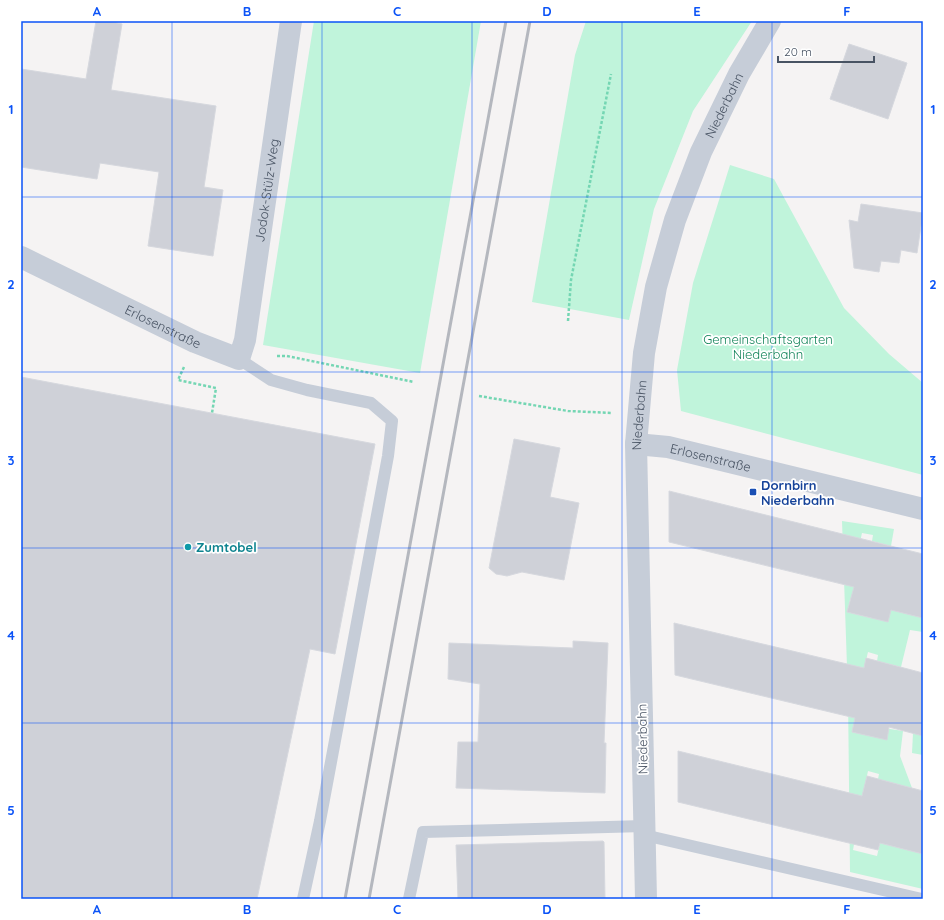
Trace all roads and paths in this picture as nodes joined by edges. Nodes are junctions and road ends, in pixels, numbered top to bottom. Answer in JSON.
{"nodes":[{"id":1,"x":291,"y":21,"type":"edge"},
{"id":2,"x":770,"y":21,"type":"edge"},
{"id":3,"x":611,"y":74,"type":"dead end"},
{"id":4,"x":21,"y":257,"type":"edge"},
{"id":5,"x":568,"y":321,"type":"dead end"},
{"id":6,"x":287,"y":356,"type":"dead end"},
{"id":7,"x":240,"y":359,"type":"junction"},
{"id":8,"x":185,"y":365,"type":"dead end"},
{"id":9,"x":414,"y":382,"type":"dead end"},
{"id":10,"x":480,"y":396,"type":"dead end"},
{"id":11,"x":212,"y":413,"type":"dead end"},
{"id":12,"x":612,"y":413,"type":"dead end"},
{"id":13,"x":636,"y":444,"type":"junction"},
{"id":14,"x":923,"y":510,"type":"edge"},
{"id":15,"x":644,"y":830,"type":"junction"},
{"id":16,"x":302,"y":899,"type":"edge"},
{"id":17,"x":409,"y":899,"type":"edge"},
{"id":18,"x":646,"y":899,"type":"edge"},
{"id":19,"x":922,"y":899,"type":"edge"}],
"edges":[{"from":1,"to":7,"type":"street","name":"Jodok-Stülz-Weg"},
{"from":2,"to":13,"type":"street","name":"Niederbahn"},
{"from":3,"to":5,"type":"path"},
{"from":4,"to":7,"type":"street","name":"Erlosenstraße"},
{"from":6,"to":9,"type":"path"},
{"from":7,"to":16,"type":"lane","name":"Erlosenstraße"},
{"from":8,"to":11,"type":"path"},
{"from":10,"to":12,"type":"path"},
{"from":13,"to":14,"type":"street","name":"Erlosenstraße"},
{"from":13,"to":15,"type":"street","name":"Niederbahn"},
{"from":15,"to":17,"type":"lane"},
{"from":15,"to":18,"type":"street","name":"Niederbahn"},
{"from":15,"to":19,"type":"lane"}]}
